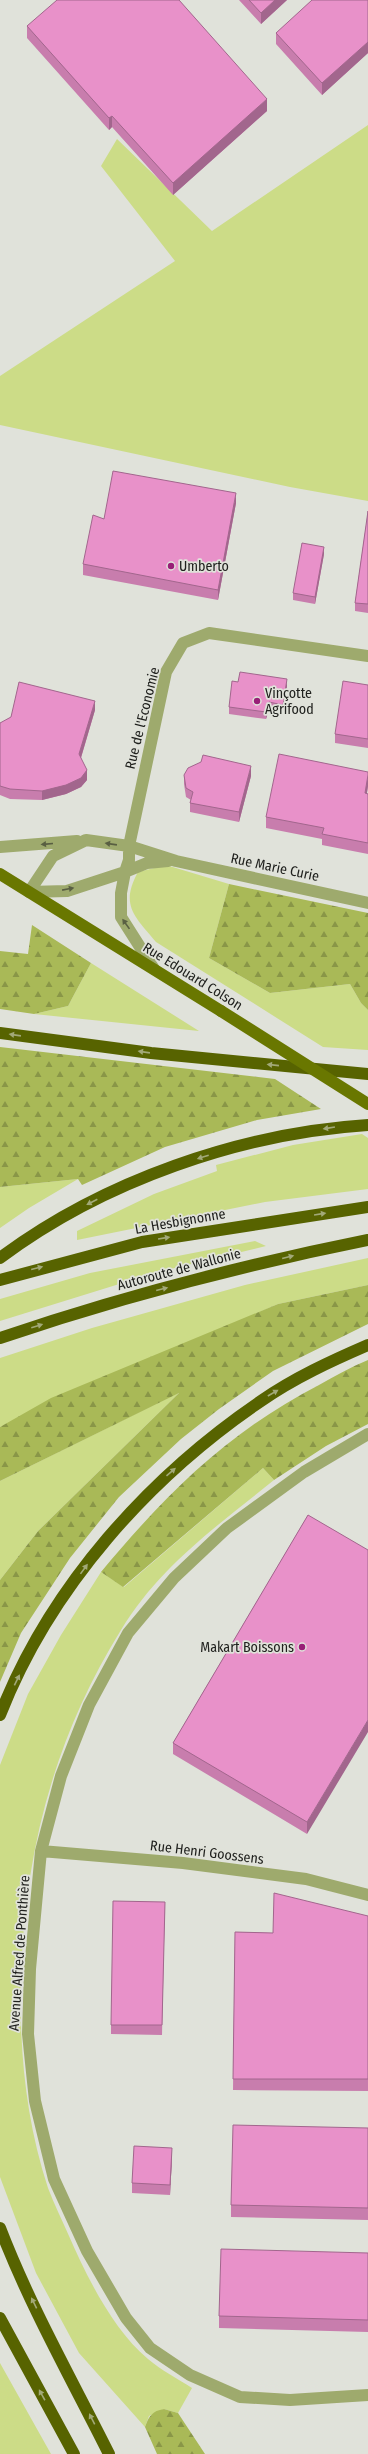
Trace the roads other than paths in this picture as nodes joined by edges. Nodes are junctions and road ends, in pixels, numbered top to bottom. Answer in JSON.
{"nodes":[{"id":1,"x":368,"y":656,"type":"edge"},
{"id":2,"x":86,"y":840,"type":"junction"},
{"id":3,"x":128,"y":846,"type":"junction"},
{"id":4,"x":0,"y":847,"type":"edge"},
{"id":5,"x":176,"y":861,"type":"junction"},
{"id":6,"x":125,"y":872,"type":"junction"},
{"id":7,"x":0,"y":874,"type":"edge"},
{"id":8,"x":29,"y":892,"type":"junction"},
{"id":9,"x":368,"y":902,"type":"edge"},
{"id":10,"x":154,"y":969,"type":"junction"},
{"id":11,"x":0,"y":1033,"type":"edge"},
{"id":12,"x":368,"y":1074,"type":"edge"},
{"id":13,"x":368,"y":1104,"type":"edge"},
{"id":14,"x":368,"y":1125,"type":"edge"},
{"id":15,"x":368,"y":1207,"type":"edge"},
{"id":16,"x":368,"y":1240,"type":"edge"},
{"id":17,"x":0,"y":1258,"type":"edge"},
{"id":18,"x":0,"y":1280,"type":"edge"},
{"id":19,"x":0,"y":1338,"type":"edge"},
{"id":20,"x":368,"y":1345,"type":"edge"},
{"id":21,"x":368,"y":1434,"type":"edge"},
{"id":22,"x":0,"y":1715,"type":"edge"},
{"id":23,"x":41,"y":1851,"type":"junction"},
{"id":24,"x":368,"y":1895,"type":"edge"},
{"id":25,"x":0,"y":2228,"type":"edge"},
{"id":26,"x":0,"y":2318,"type":"edge"},
{"id":27,"x":368,"y":2395,"type":"edge"},
{"id":28,"x":74,"y":2454,"type":"edge"},
{"id":29,"x":109,"y":2454,"type":"edge"}],
"edges":[{"from":1,"to":3,"type":"street","name":"Rue de l'Economie"},
{"from":3,"to":2,"type":"street","one_way":true},
{"from":2,"to":4,"type":"street","one_way":true},
{"from":2,"to":8,"type":"street"},
{"from":3,"to":5,"type":"street"},
{"from":3,"to":6,"type":"street","name":"Rue de l'Economie"},
{"from":5,"to":6,"type":"street"},
{"from":5,"to":9,"type":"street","name":"Rue Marie Curie"},
{"from":8,"to":6,"type":"street","one_way":true},
{"from":10,"to":6,"type":"street","name":"Rue de l'Economie","one_way":true},
{"from":7,"to":8,"type":"main road","name":"Rue Edouard Colson"},
{"from":8,"to":10,"type":"main road","name":"Rue Edouard Colson"},
{"from":10,"to":13,"type":"main road","name":"Rue Edouard Colson","bridge":true},
{"from":12,"to":11,"type":"highway","one_way":true},
{"from":14,"to":17,"type":"highway","one_way":true},
{"from":18,"to":15,"type":"highway","name":"La Hesbignonne","one_way":true},
{"from":19,"to":16,"type":"highway","name":"Autoroute de Wallonie","one_way":true},
{"from":22,"to":20,"type":"highway","one_way":true},
{"from":21,"to":23,"type":"street","name":"Avenue Alfred de Ponthière"},
{"from":23,"to":24,"type":"street","name":"Rue Henri Goossens"},
{"from":23,"to":27,"type":"street","name":"Avenue Alfred de Ponthière"},
{"from":29,"to":25,"type":"highway","one_way":true},
{"from":28,"to":26,"type":"highway","one_way":true}]}
